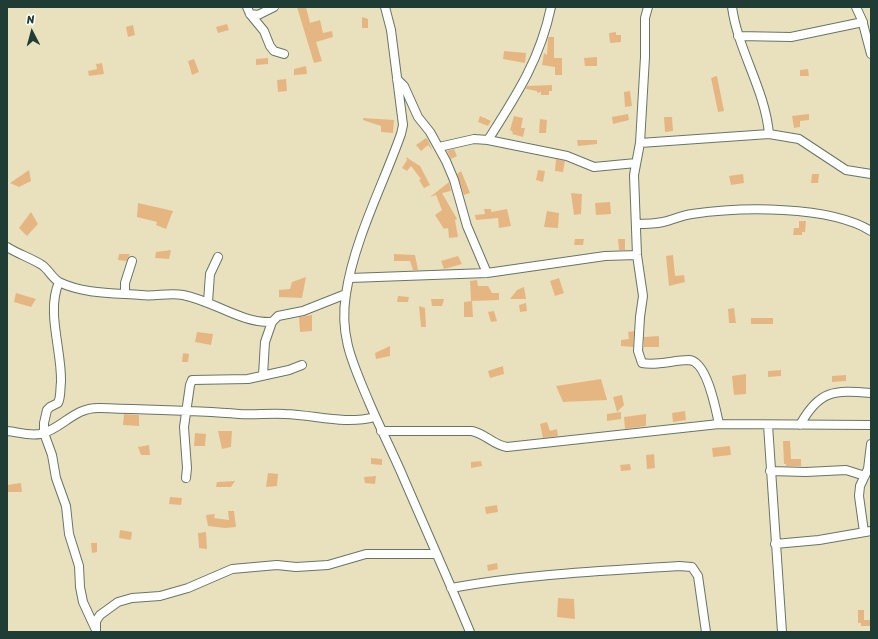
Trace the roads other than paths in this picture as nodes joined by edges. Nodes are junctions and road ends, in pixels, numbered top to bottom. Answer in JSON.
{"nodes":[{"id":1,"x":274,"y":7,"type":"edge"},
{"id":2,"x":385,"y":7,"type":"edge"},
{"id":3,"x":551,"y":7,"type":"edge"},
{"id":4,"x":648,"y":7,"type":"edge"},
{"id":5,"x":732,"y":7,"type":"edge"},
{"id":6,"x":856,"y":7,"type":"edge"},
{"id":7,"x":249,"y":11,"type":"edge"},
{"id":8,"x":863,"y":22,"type":"junction"},
{"id":9,"x":738,"y":36,"type":"junction"},
{"id":10,"x":284,"y":54,"type":"dead end"},
{"id":11,"x":871,"y":54,"type":"edge"},
{"id":12,"x":397,"y":79,"type":"junction"},
{"id":13,"x":769,"y":134,"type":"junction"},
{"id":14,"x":488,"y":140,"type":"junction"},
{"id":15,"x":640,"y":143,"type":"junction"},
{"id":16,"x":439,"y":147,"type":"junction"},
{"id":17,"x":636,"y":163,"type":"junction"},
{"id":18,"x":871,"y":174,"type":"edge"},
{"id":19,"x":636,"y":224,"type":"junction"},
{"id":20,"x":871,"y":231,"type":"edge"},
{"id":21,"x":7,"y":247,"type":"edge"},
{"id":22,"x":637,"y":255,"type":"junction"},
{"id":23,"x":218,"y":257,"type":"dead end"},
{"id":24,"x":132,"y":261,"type":"dead end"},
{"id":25,"x":487,"y":273,"type":"junction"},
{"id":26,"x":350,"y":278,"type":"junction"},
{"id":27,"x":59,"y":282,"type":"junction"},
{"id":28,"x":125,"y":294,"type":"junction"},
{"id":29,"x":346,"y":294,"type":"junction"},
{"id":30,"x":208,"y":302,"type":"junction"},
{"id":31,"x":272,"y":322,"type":"junction"},
{"id":32,"x":302,"y":365,"type":"dead end"},
{"id":33,"x":263,"y":376,"type":"junction"},
{"id":34,"x":871,"y":393,"type":"edge"},
{"id":35,"x":187,"y":411,"type":"junction"},
{"id":36,"x":375,"y":417,"type":"junction"},
{"id":37,"x":719,"y":424,"type":"junction"},
{"id":38,"x":768,"y":425,"type":"junction"},
{"id":39,"x":871,"y":425,"type":"edge"},
{"id":40,"x":800,"y":426,"type":"junction"},
{"id":41,"x":7,"y":430,"type":"edge"},
{"id":42,"x":381,"y":431,"type":"junction"},
{"id":43,"x":44,"y":433,"type":"junction"},
{"id":44,"x":871,"y":444,"type":"edge"},
{"id":45,"x":770,"y":471,"type":"junction"},
{"id":46,"x":865,"y":476,"type":"junction"},
{"id":47,"x":186,"y":478,"type":"dead end"},
{"id":48,"x":868,"y":532,"type":"edge"},
{"id":49,"x":775,"y":544,"type":"junction"},
{"id":50,"x":436,"y":554,"type":"junction"},
{"id":51,"x":451,"y":588,"type":"junction"},
{"id":52,"x":95,"y":630,"type":"edge"},
{"id":53,"x":470,"y":632,"type":"edge"},
{"id":54,"x":706,"y":632,"type":"edge"},
{"id":55,"x":782,"y":632,"type":"edge"}],
"edges":[{"from":1,"to":7,"type":"street"},
{"from":2,"to":12,"type":"street"},
{"from":3,"to":14,"type":"street"},
{"from":4,"to":15,"type":"street"},
{"from":5,"to":9,"type":"street"},
{"from":6,"to":8,"type":"street"},
{"from":7,"to":10,"type":"street"},
{"from":8,"to":9,"type":"street"},
{"from":8,"to":11,"type":"street"},
{"from":9,"to":13,"type":"street"},
{"from":12,"to":16,"type":"street"},
{"from":12,"to":26,"type":"street"},
{"from":13,"to":15,"type":"street"},
{"from":13,"to":18,"type":"street"},
{"from":14,"to":16,"type":"street"},
{"from":14,"to":17,"type":"street"},
{"from":15,"to":17,"type":"street"},
{"from":16,"to":25,"type":"street"},
{"from":17,"to":19,"type":"street"},
{"from":19,"to":20,"type":"street"},
{"from":19,"to":22,"type":"street"},
{"from":21,"to":27,"type":"street"},
{"from":22,"to":25,"type":"street"},
{"from":22,"to":37,"type":"street"},
{"from":23,"to":30,"type":"street"},
{"from":24,"to":28,"type":"street"},
{"from":25,"to":26,"type":"street"},
{"from":26,"to":29,"type":"street"},
{"from":27,"to":28,"type":"street"},
{"from":27,"to":43,"type":"street"},
{"from":28,"to":30,"type":"street"},
{"from":29,"to":31,"type":"street"},
{"from":29,"to":36,"type":"street"},
{"from":30,"to":31,"type":"street"},
{"from":31,"to":33,"type":"street"},
{"from":32,"to":33,"type":"street"},
{"from":33,"to":35,"type":"street"},
{"from":34,"to":40,"type":"street"},
{"from":35,"to":36,"type":"street"},
{"from":35,"to":43,"type":"street"},
{"from":35,"to":47,"type":"street"},
{"from":36,"to":42,"type":"street"},
{"from":37,"to":38,"type":"street"},
{"from":37,"to":42,"type":"street"},
{"from":38,"to":40,"type":"street"},
{"from":38,"to":45,"type":"street"},
{"from":39,"to":40,"type":"street"},
{"from":41,"to":43,"type":"street"},
{"from":42,"to":50,"type":"street"},
{"from":43,"to":52,"type":"street"},
{"from":44,"to":46,"type":"street"},
{"from":45,"to":46,"type":"street"},
{"from":45,"to":49,"type":"street"},
{"from":46,"to":48,"type":"street"},
{"from":48,"to":49,"type":"street"},
{"from":49,"to":55,"type":"street"},
{"from":50,"to":51,"type":"street"},
{"from":50,"to":52,"type":"street"},
{"from":51,"to":53,"type":"street"},
{"from":51,"to":54,"type":"street"}]}
